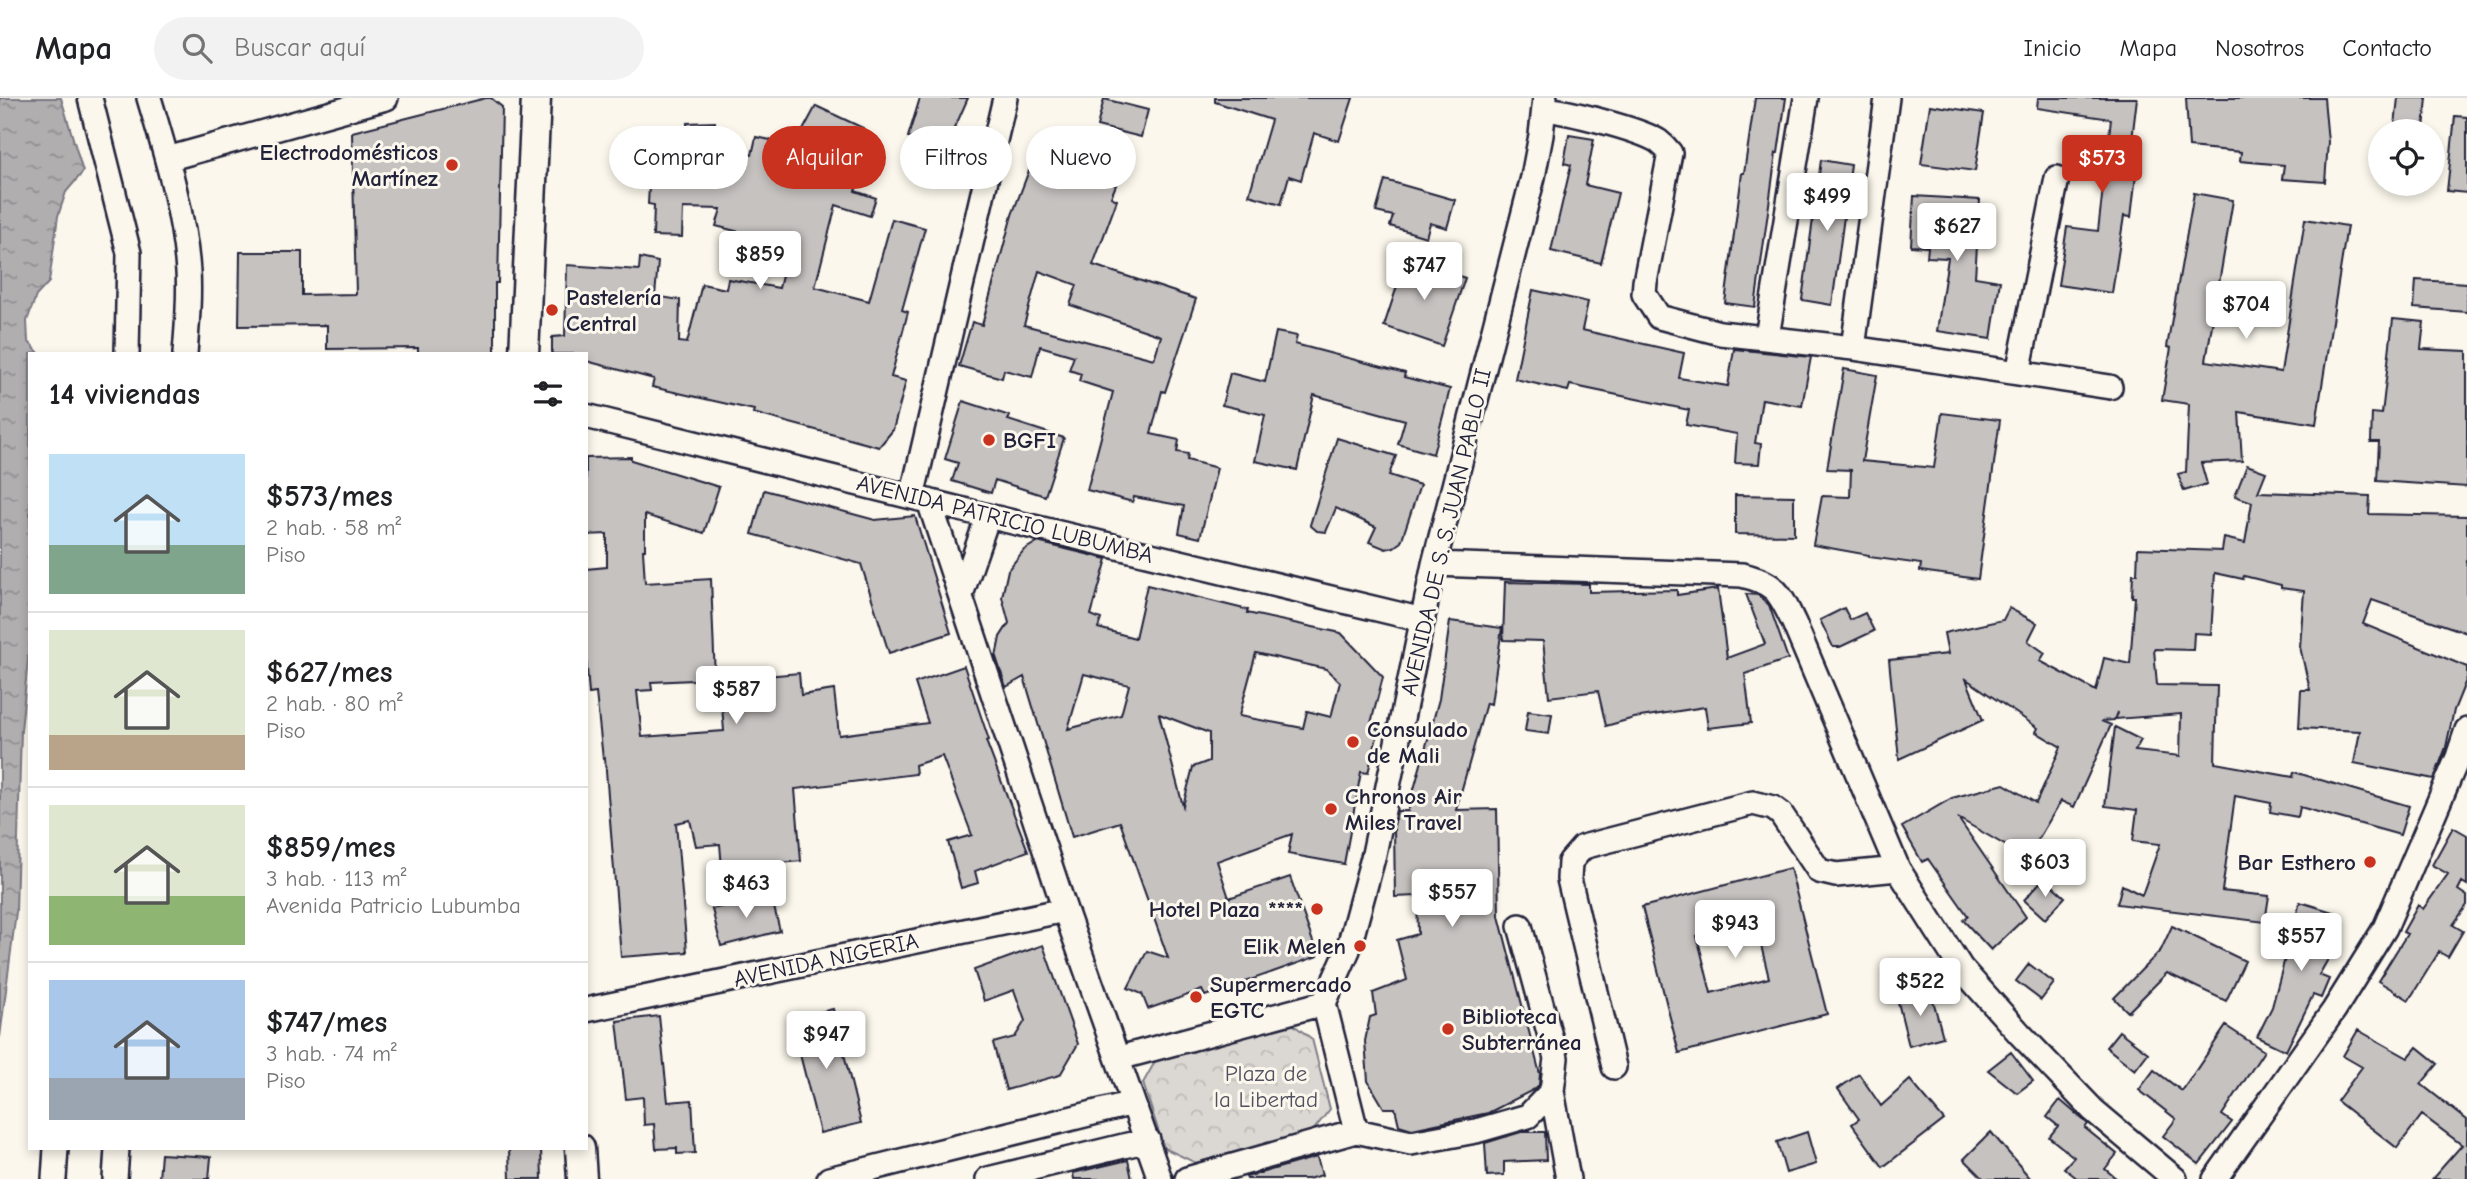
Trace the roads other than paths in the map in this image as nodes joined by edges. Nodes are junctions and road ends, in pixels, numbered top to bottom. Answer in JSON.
{"nodes":[{"id":1,"x":90,"y":98,"type":"edge"},
{"id":2,"x":149,"y":98,"type":"edge"},
{"id":3,"x":386,"y":98,"type":"edge"},
{"id":4,"x":536,"y":98,"type":"edge"},
{"id":5,"x":1005,"y":98,"type":"edge"},
{"id":6,"x":1806,"y":98,"type":"edge"},
{"id":7,"x":1887,"y":98,"type":"edge"},
{"id":8,"x":1545,"y":104,"type":"edge"},
{"id":9,"x":167,"y":159,"type":"junction"},
{"id":10,"x":2057,"y":178,"type":"dead end"},
{"id":11,"x":1767,"y":337,"type":"junction"},
{"id":12,"x":1853,"y":348,"type":"junction"},
{"id":13,"x":127,"y":352,"type":"edge"},
{"id":14,"x":185,"y":352,"type":"edge"},
{"id":15,"x":524,"y":352,"type":"edge"},
{"id":16,"x":2018,"y":373,"type":"junction"},
{"id":17,"x":2110,"y":387,"type":"dead end"},
{"id":18,"x":588,"y":416,"type":"edge"},
{"id":19,"x":920,"y":499,"type":"junction"},
{"id":20,"x":988,"y":516,"type":"junction"},
{"id":21,"x":1434,"y":564,"type":"junction"},
{"id":22,"x":961,"y":595,"type":"junction"},
{"id":23,"x":1423,"y":620,"type":"junction"},
{"id":24,"x":2467,"y":730,"type":"edge"},
{"id":25,"x":1898,"y":869,"type":"junction"},
{"id":26,"x":1065,"y":910,"type":"junction"},
{"id":27,"x":1520,"y":926,"type":"dead end"},
{"id":28,"x":1324,"y":1003,"type":"junction"},
{"id":29,"x":588,"y":1010,"type":"edge"},
{"id":30,"x":1119,"y":1058,"type":"junction"},
{"id":31,"x":1614,"y":1067,"type":"dead end"},
{"id":32,"x":1552,"y":1091,"type":"junction"},
{"id":33,"x":1133,"y":1103,"type":"junction"},
{"id":34,"x":1356,"y":1131,"type":"junction"},
{"id":35,"x":1148,"y":1140,"type":"junction"},
{"id":36,"x":56,"y":1150,"type":"edge"},
{"id":37,"x":117,"y":1150,"type":"edge"},
{"id":38,"x":580,"y":1150,"type":"edge"},
{"id":39,"x":54,"y":1179,"type":"edge"},
{"id":40,"x":115,"y":1179,"type":"edge"},
{"id":41,"x":582,"y":1179,"type":"edge"},
{"id":42,"x":829,"y":1179,"type":"edge"},
{"id":43,"x":988,"y":1179,"type":"edge"},
{"id":44,"x":1160,"y":1179,"type":"edge"},
{"id":45,"x":1187,"y":1179,"type":"edge"},
{"id":46,"x":1568,"y":1179,"type":"edge"},
{"id":47,"x":2175,"y":1179,"type":"edge"},
{"id":48,"x":2215,"y":1179,"type":"edge"}],
"edges":[{"from":1,"to":13,"type":"street"},
{"from":2,"to":9,"type":"street"},
{"from":3,"to":9,"type":"street"},
{"from":4,"to":15,"type":"main road"},
{"from":5,"to":19,"type":"street"},
{"from":6,"to":11,"type":"street"},
{"from":7,"to":12,"type":"street"},
{"from":8,"to":11,"type":"street"},
{"from":8,"to":21,"type":"street","name":"AVENIDA DE S. S. JUAN PABLO II"},
{"from":9,"to":14,"type":"street"},
{"from":10,"to":16,"type":"street"},
{"from":11,"to":12,"type":"street"},
{"from":12,"to":16,"type":"street"},
{"from":16,"to":17,"type":"street"},
{"from":18,"to":19,"type":"street","name":"AVENIDA PATRICIO LUBUMBA"},
{"from":19,"to":20,"type":"street","name":"AVENIDA PATRICIO LUBUMBA"},
{"from":19,"to":22,"type":"street"},
{"from":20,"to":22,"type":"street"},
{"from":20,"to":23,"type":"street","name":"AVENIDA PATRICIO LUBUMBA"},
{"from":21,"to":23,"type":"street","name":"AVENIDA DE S. S. JUAN PABLO II"},
{"from":21,"to":25,"type":"street"},
{"from":22,"to":26,"type":"street"},
{"from":23,"to":28,"type":"street","name":"AVENIDA DE S. S. JUAN PABLO II"},
{"from":24,"to":48,"type":"street"},
{"from":25,"to":31,"type":"street"},
{"from":25,"to":47,"type":"street"},
{"from":26,"to":29,"type":"street","name":"AVENIDA NIGERIA"},
{"from":26,"to":30,"type":"street"},
{"from":27,"to":32,"type":"street"},
{"from":28,"to":30,"type":"street"},
{"from":28,"to":34,"type":"street"},
{"from":30,"to":33,"type":"street"},
{"from":32,"to":34,"type":"street"},
{"from":32,"to":46,"type":"street"},
{"from":33,"to":35,"type":"street"},
{"from":33,"to":42,"type":"street"},
{"from":34,"to":45,"type":"street"},
{"from":35,"to":43,"type":"street"},
{"from":35,"to":44,"type":"street"},
{"from":36,"to":39,"type":"street"},
{"from":37,"to":40,"type":"street"},
{"from":38,"to":41,"type":"main road"}]}
